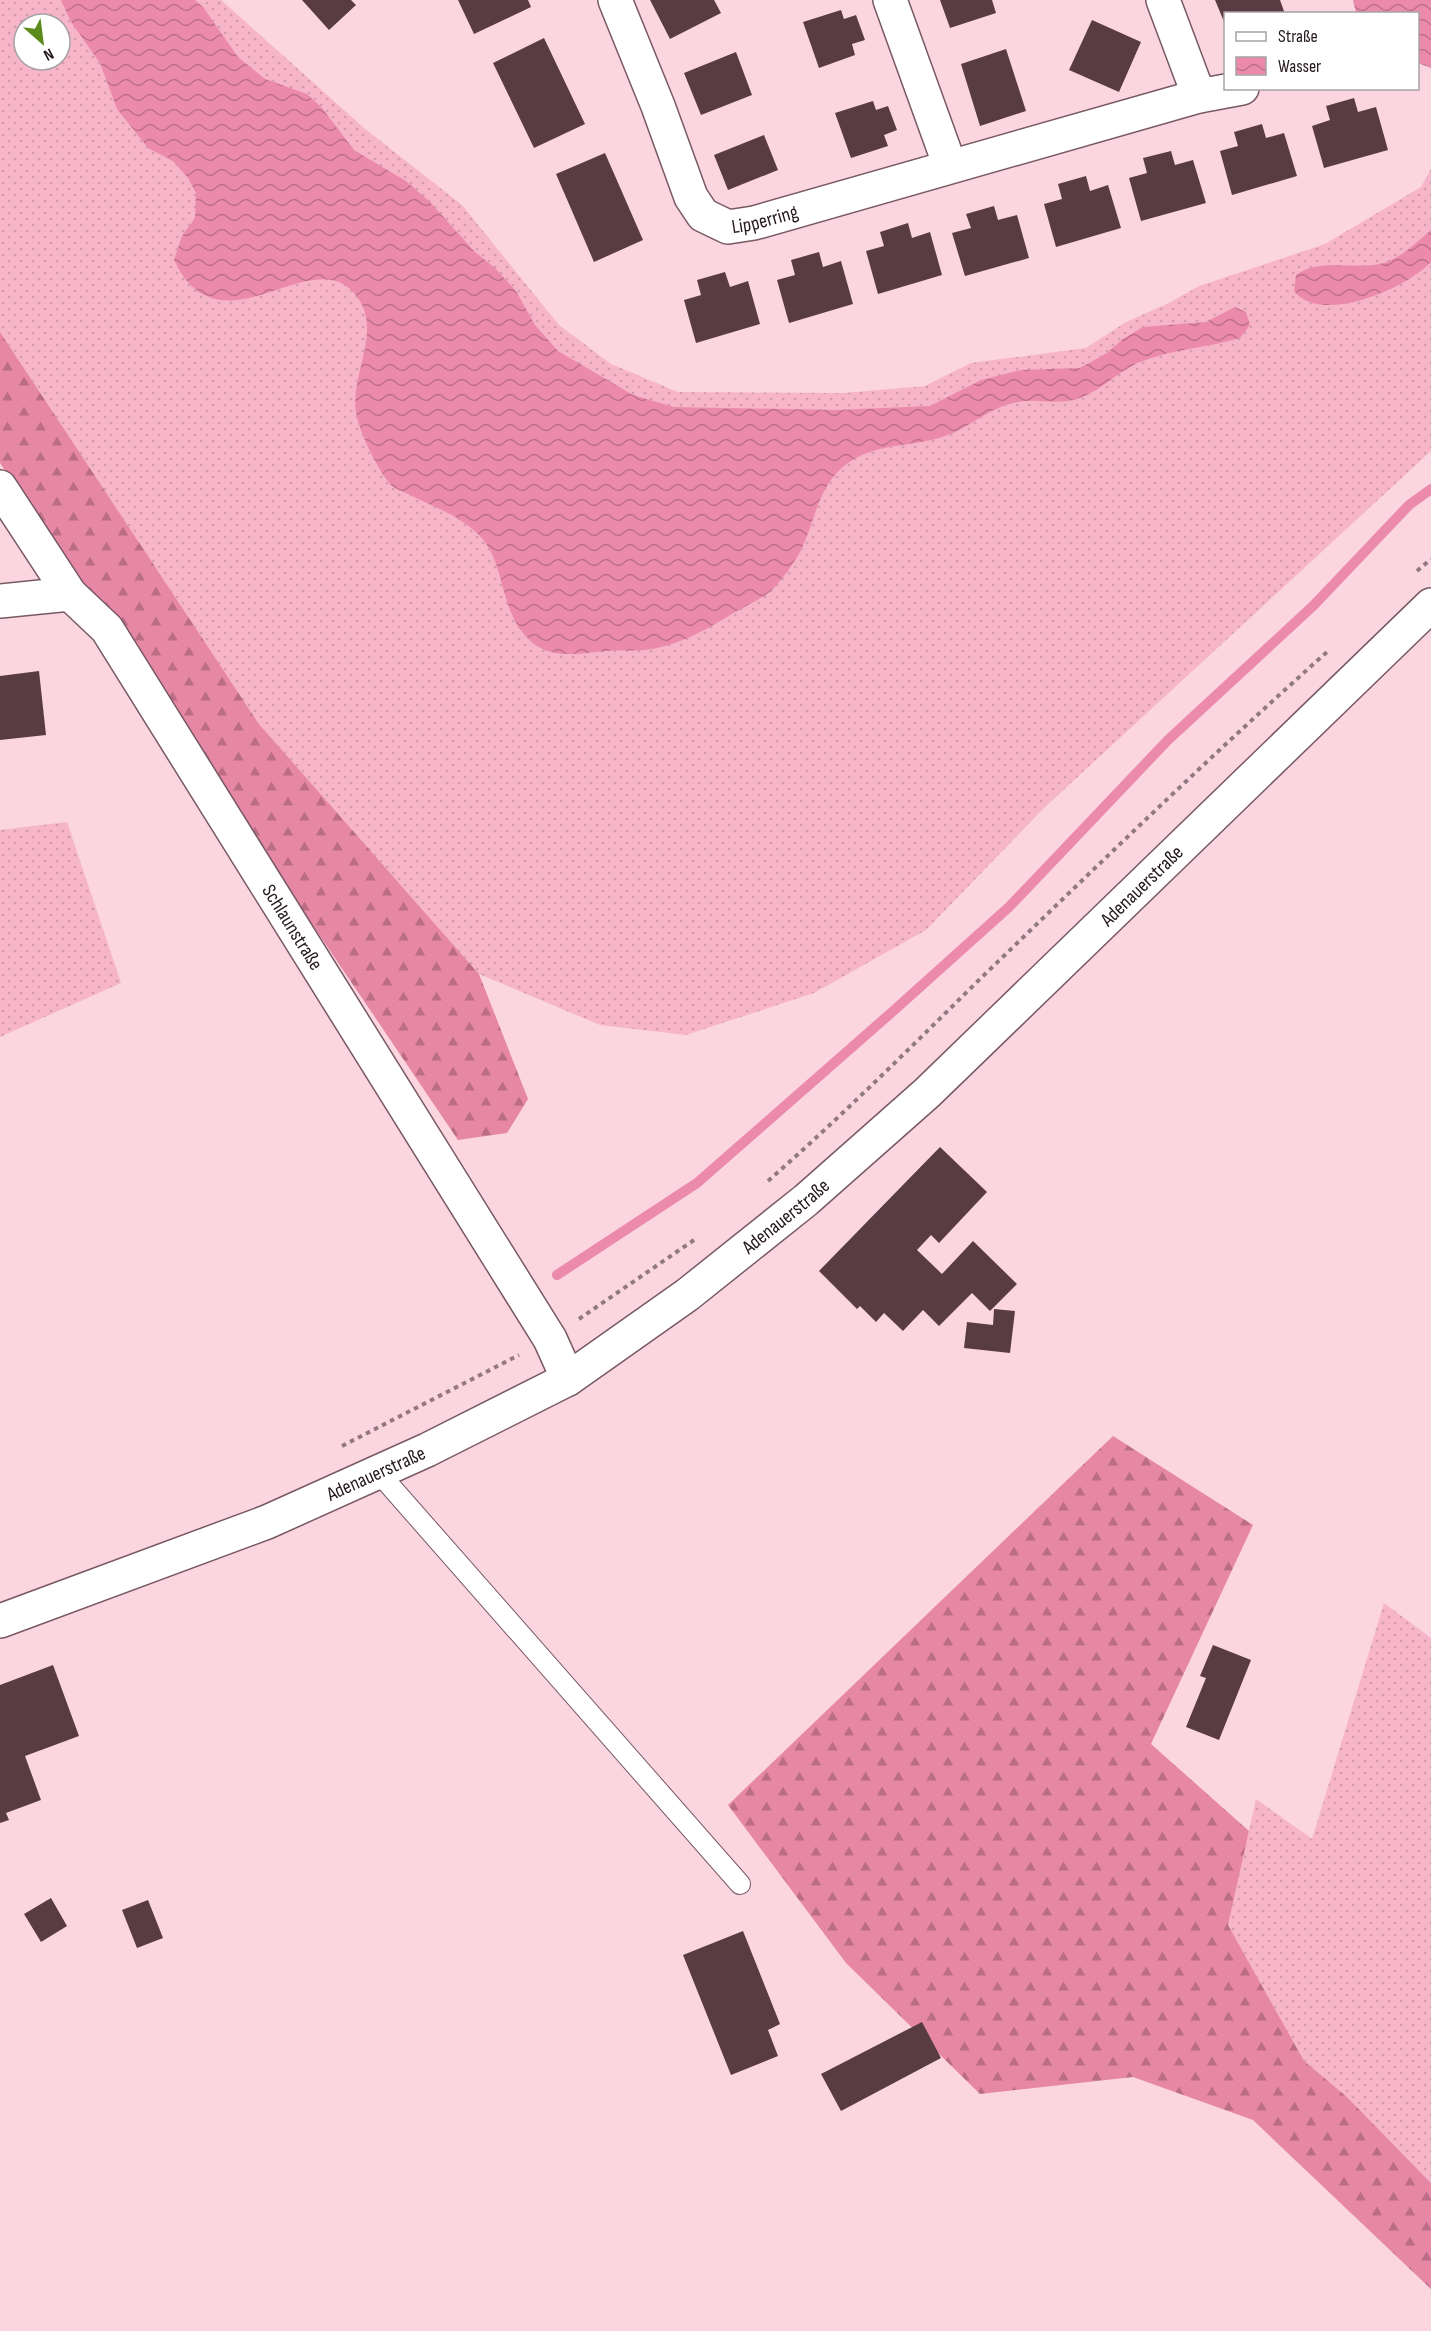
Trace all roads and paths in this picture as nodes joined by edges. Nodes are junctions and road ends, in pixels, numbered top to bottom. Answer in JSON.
{"nodes":[{"id":1,"x":615,"y":0,"type":"edge"},
{"id":2,"x":890,"y":0,"type":"edge"},
{"id":3,"x":1163,"y":0,"type":"edge"},
{"id":4,"x":1231,"y":90,"type":"edge"},
{"id":5,"x":1199,"y":96,"type":"junction"},
{"id":6,"x":950,"y":166,"type":"junction"},
{"id":7,"x":0,"y":487,"type":"edge"},
{"id":8,"x":1431,"y":559,"type":"edge"},
{"id":9,"x":1413,"y":575,"type":"dead end"},
{"id":10,"x":70,"y":594,"type":"junction"},
{"id":11,"x":0,"y":601,"type":"edge"},
{"id":12,"x":1431,"y":604,"type":"edge"},
{"id":13,"x":1334,"y":646,"type":"dead end"},
{"id":14,"x":766,"y":1183,"type":"dead end"},
{"id":15,"x":703,"y":1234,"type":"dead end"},
{"id":16,"x":550,"y":1339,"type":"junction"},
{"id":17,"x":568,"y":1379,"type":"junction"},
{"id":18,"x":338,"y":1448,"type":"dead end"},
{"id":19,"x":378,"y":1472,"type":"junction"},
{"id":20,"x":0,"y":1621,"type":"edge"},
{"id":21,"x":740,"y":1884,"type":"dead end"}],
"edges":[{"from":1,"to":6,"type":"street","name":"Lipperring"},
{"from":2,"to":6,"type":"street"},
{"from":3,"to":5,"type":"street"},
{"from":4,"to":5,"type":"street","name":"Lipperring"},
{"from":5,"to":6,"type":"street","name":"Lipperring"},
{"from":7,"to":10,"type":"street","name":"Schlaunstraße"},
{"from":8,"to":9,"type":"path"},
{"from":10,"to":11,"type":"street"},
{"from":10,"to":16,"type":"street","name":"Schlaunstraße"},
{"from":12,"to":17,"type":"street","name":"Adenauerstraße"},
{"from":13,"to":14,"type":"path"},
{"from":15,"to":16,"type":"path"},
{"from":16,"to":17,"type":"street","name":"Schlaunstraße"},
{"from":16,"to":18,"type":"path"},
{"from":17,"to":19,"type":"street","name":"Adenauerstraße"},
{"from":19,"to":20,"type":"street","name":"Adenauerstraße"},
{"from":19,"to":21,"type":"lane"}]}
